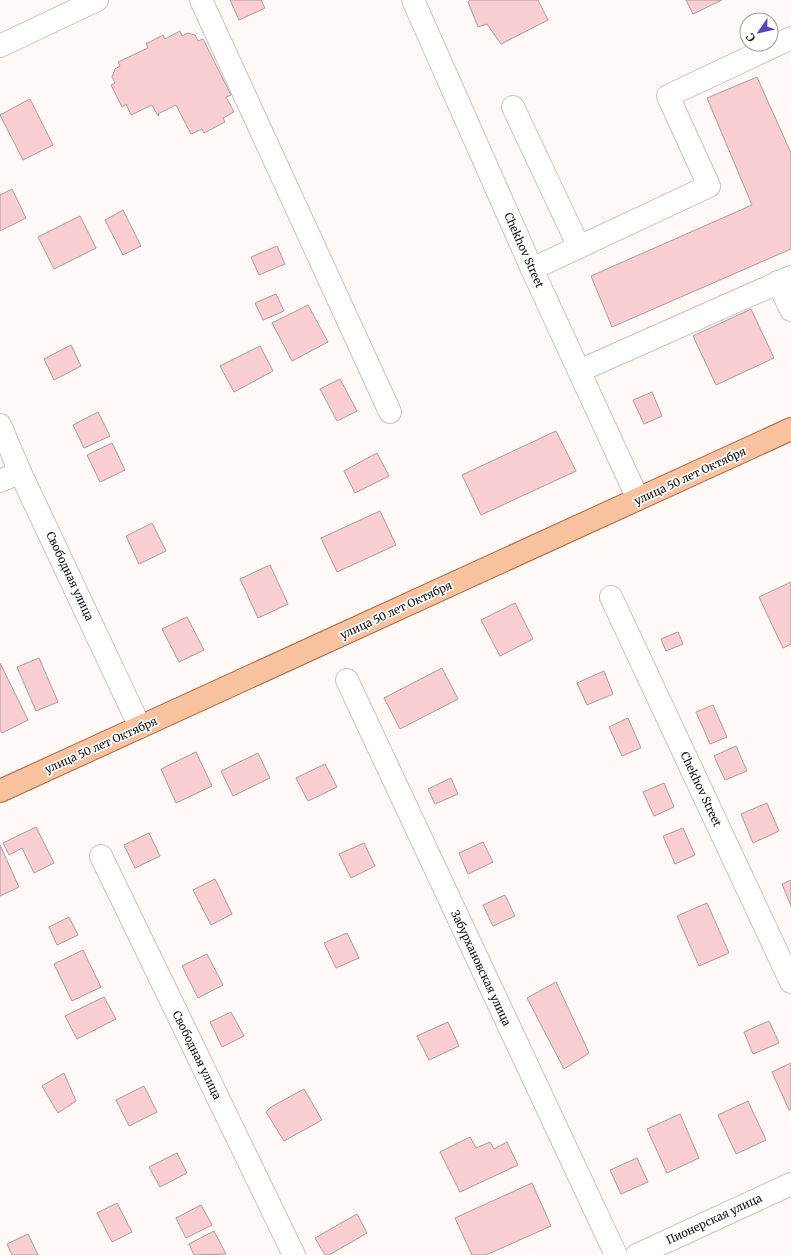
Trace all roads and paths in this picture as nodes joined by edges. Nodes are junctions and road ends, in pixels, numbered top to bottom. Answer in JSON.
{"nodes":[{"id":1,"x":97,"y":0,"type":"edge"},
{"id":2,"x":201,"y":0,"type":"edge"},
{"id":3,"x":413,"y":0,"type":"edge"},
{"id":4,"x":791,"y":38,"type":"edge"},
{"id":5,"x":0,"y":46,"type":"edge"},
{"id":6,"x":513,"y":107,"type":"dead end"},
{"id":7,"x":579,"y":247,"type":"junction"},
{"id":8,"x":532,"y":269,"type":"junction"},
{"id":9,"x":785,"y":279,"type":"edge"},
{"id":10,"x":791,"y":310,"type":"edge"},
{"id":11,"x":579,"y":371,"type":"junction"},
{"id":12,"x":390,"y":412,"type":"dead end"},
{"id":13,"x":0,"y":425,"type":"edge"},
{"id":14,"x":791,"y":429,"type":"edge"},
{"id":15,"x":20,"y":472,"type":"junction"},
{"id":16,"x":0,"y":481,"type":"edge"},
{"id":17,"x":638,"y":499,"type":"junction"},
{"id":18,"x":611,"y":596,"type":"dead end"},
{"id":19,"x":347,"y":680,"type":"dead end"},
{"id":20,"x":140,"y":727,"type":"junction"},
{"id":21,"x":0,"y":791,"type":"edge"},
{"id":22,"x":101,"y":856,"type":"dead end"},
{"id":23,"x":791,"y":982,"type":"edge"},
{"id":24,"x":791,"y":1184,"type":"edge"},
{"id":25,"x":294,"y":1255,"type":"edge"},
{"id":26,"x":616,"y":1255,"type":"edge"},
{"id":27,"x":637,"y":1255,"type":"edge"}],
"edges":[{"from":1,"to":5,"type":"street"},
{"from":2,"to":12,"type":"street"},
{"from":3,"to":8,"type":"street","name":"Chekhov Street"},
{"from":4,"to":7,"type":"street"},
{"from":6,"to":7,"type":"street"},
{"from":7,"to":8,"type":"street"},
{"from":8,"to":11,"type":"street","name":"Chekhov Street"},
{"from":9,"to":10,"type":"street"},
{"from":9,"to":11,"type":"street"},
{"from":11,"to":17,"type":"street","name":"Chekhov Street"},
{"from":13,"to":15,"type":"street","name":"Свободная улица"},
{"from":14,"to":17,"type":"main road","name":"улица 50 лет Октября"},
{"from":15,"to":16,"type":"street"},
{"from":15,"to":20,"type":"street","name":"Свободная улица"},
{"from":17,"to":20,"type":"main road","name":"улица 50 лет Октября"},
{"from":18,"to":23,"type":"street","name":"Chekhov Street"},
{"from":19,"to":26,"type":"street","name":"Забурхановская улица"},
{"from":20,"to":21,"type":"main road","name":"улица 50 лет Октября"},
{"from":22,"to":25,"type":"street","name":"Свободная улица"},
{"from":24,"to":27,"type":"street","name":"Пионерская улица"}]}
